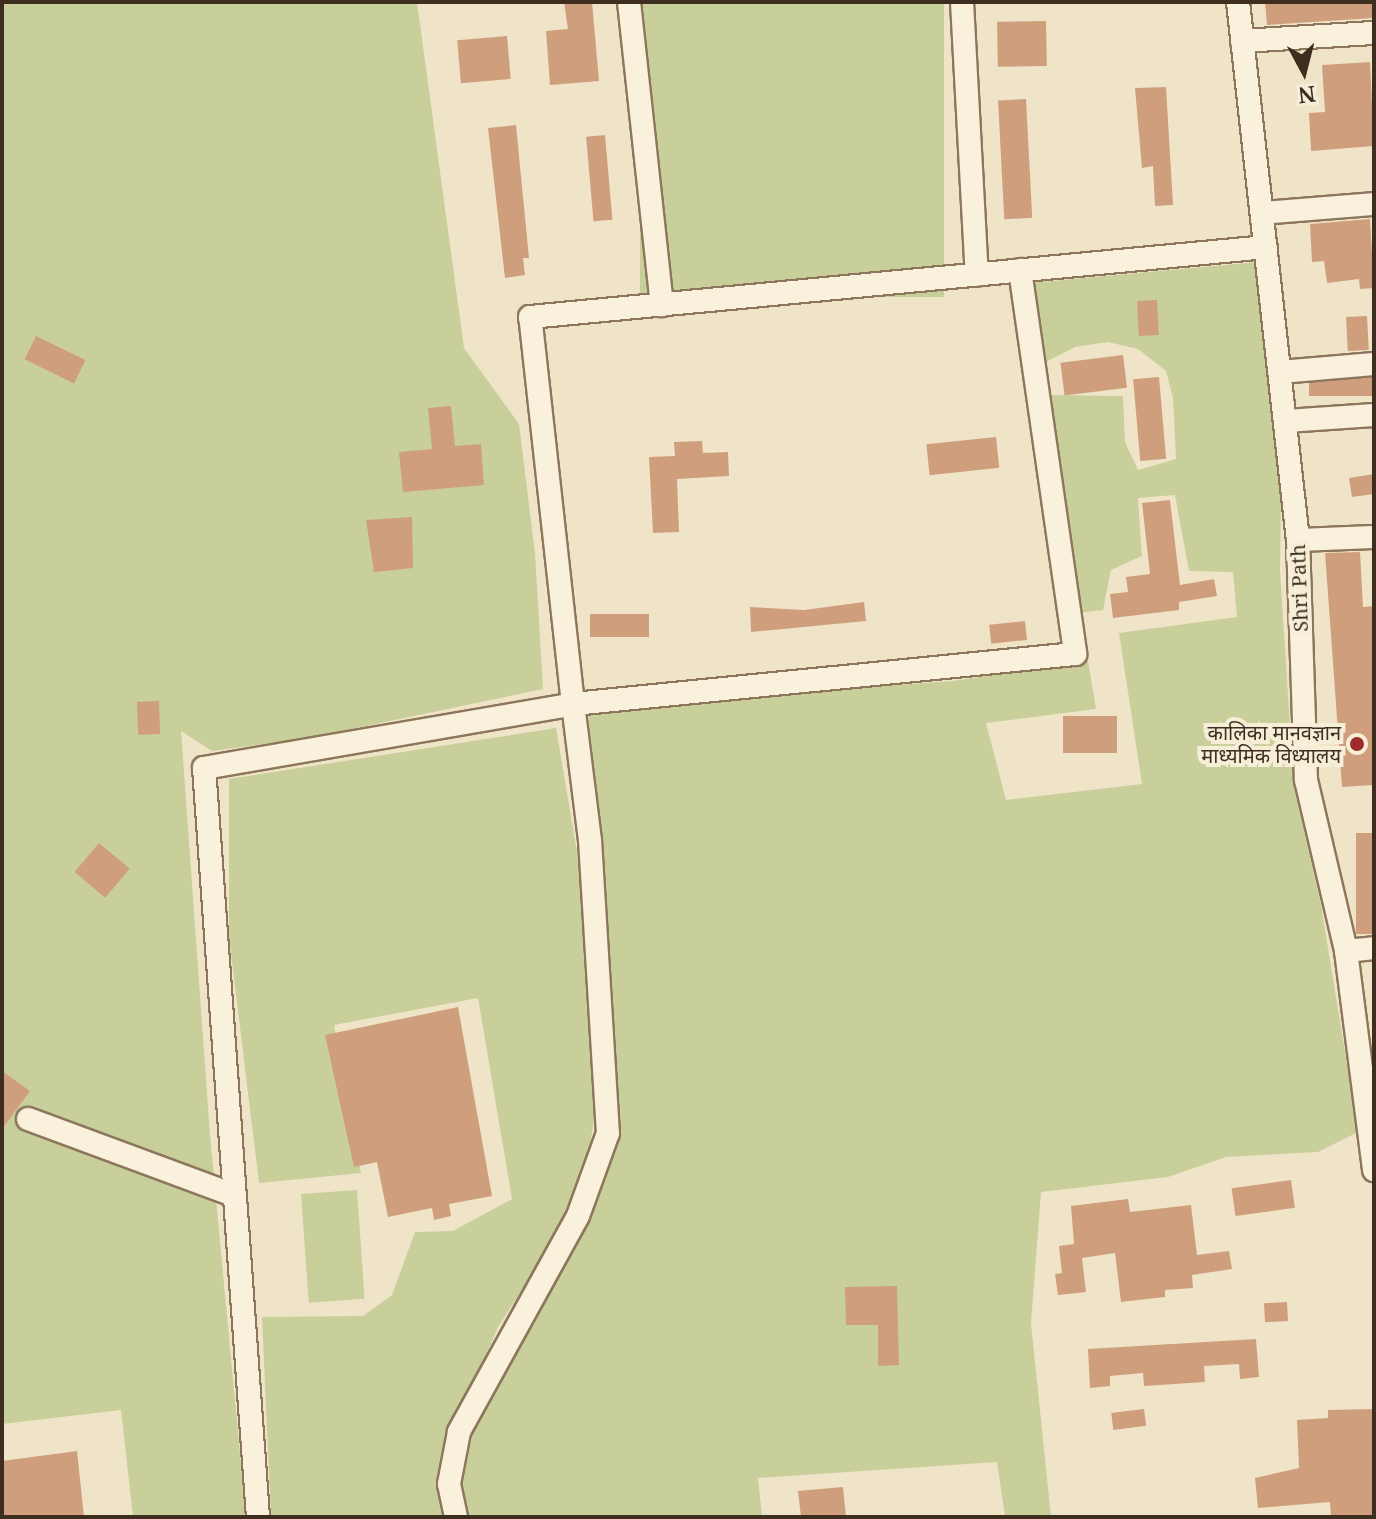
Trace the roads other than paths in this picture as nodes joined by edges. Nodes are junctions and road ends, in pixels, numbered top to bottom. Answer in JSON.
{"nodes":[{"id":1,"x":629,"y":2,"type":"edge"},
{"id":2,"x":962,"y":2,"type":"edge"},
{"id":3,"x":1238,"y":2,"type":"edge"},
{"id":4,"x":1374,"y":33,"type":"edge"},
{"id":5,"x":1242,"y":41,"type":"junction"},
{"id":6,"x":1374,"y":204,"type":"edge"},
{"id":7,"x":1262,"y":213,"type":"junction"},
{"id":8,"x":1266,"y":247,"type":"junction"},
{"id":9,"x":1020,"y":270,"type":"junction"},
{"id":10,"x":977,"y":275,"type":"junction"},
{"id":11,"x":662,"y":305,"type":"junction"},
{"id":12,"x":1374,"y":364,"type":"edge"},
{"id":13,"x":1280,"y":372,"type":"junction"},
{"id":14,"x":1374,"y":415,"type":"edge"},
{"id":15,"x":1286,"y":421,"type":"junction"},
{"id":16,"x":1374,"y":537,"type":"edge"},
{"id":17,"x":1298,"y":540,"type":"junction"},
{"id":18,"x":573,"y":704,"type":"junction"},
{"id":19,"x":1374,"y":948,"type":"edge"},
{"id":20,"x":1346,"y":951,"type":"junction"},
{"id":21,"x":1366,"y":1039,"type":"edge"},
{"id":22,"x":28,"y":1119,"type":"dead end"},
{"id":23,"x":1374,"y":1170,"type":"edge"},
{"id":24,"x":234,"y":1195,"type":"junction"},
{"id":25,"x":258,"y":1517,"type":"edge"},
{"id":26,"x":456,"y":1517,"type":"edge"}],
"edges":[{"from":1,"to":11,"type":"street"},
{"from":2,"to":10,"type":"street"},
{"from":3,"to":5,"type":"street","name":"Shri Path"},
{"from":4,"to":5,"type":"street"},
{"from":5,"to":7,"type":"street","name":"Shri Path"},
{"from":6,"to":7,"type":"street"},
{"from":7,"to":8,"type":"street","name":"Shri Path"},
{"from":8,"to":9,"type":"street"},
{"from":8,"to":13,"type":"street","name":"Shri Path"},
{"from":9,"to":10,"type":"street"},
{"from":9,"to":18,"type":"street"},
{"from":10,"to":11,"type":"street"},
{"from":11,"to":18,"type":"street"},
{"from":12,"to":13,"type":"street"},
{"from":13,"to":15,"type":"street","name":"Shri Path"},
{"from":14,"to":15,"type":"street"},
{"from":15,"to":17,"type":"street","name":"Shri Path"},
{"from":16,"to":17,"type":"street"},
{"from":17,"to":20,"type":"street","name":"Shri Path"},
{"from":18,"to":24,"type":"street"},
{"from":18,"to":26,"type":"street"},
{"from":19,"to":20,"type":"street"},
{"from":20,"to":21,"type":"street","name":"Shri Path"},
{"from":21,"to":23,"type":"street","name":"Shri Path"},
{"from":22,"to":24,"type":"street"},
{"from":24,"to":25,"type":"street"}]}
